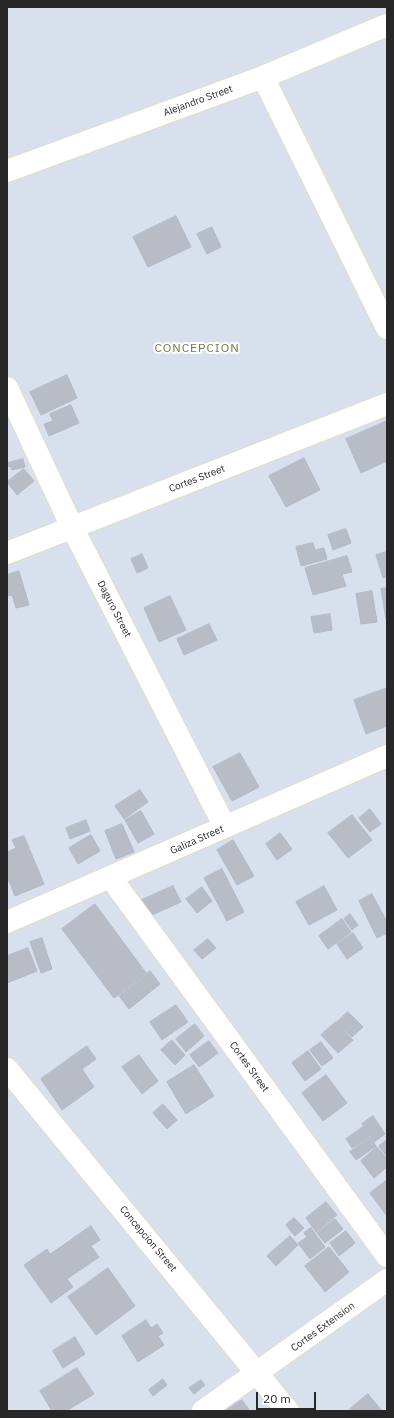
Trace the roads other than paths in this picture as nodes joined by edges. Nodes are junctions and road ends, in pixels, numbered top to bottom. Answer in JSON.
{"nodes":[{"id":1,"x":387,"y":25,"type":"edge"},
{"id":2,"x":263,"y":77,"type":"junction"},
{"id":3,"x":7,"y":171,"type":"edge"},
{"id":4,"x":387,"y":328,"type":"edge"},
{"id":5,"x":7,"y":388,"type":"edge"},
{"id":6,"x":387,"y":404,"type":"edge"},
{"id":7,"x":72,"y":527,"type":"junction"},
{"id":8,"x":7,"y":553,"type":"edge"},
{"id":9,"x":387,"y":756,"type":"edge"},
{"id":10,"x":225,"y":827,"type":"junction"},
{"id":11,"x":111,"y":878,"type":"junction"},
{"id":12,"x":7,"y":922,"type":"edge"},
{"id":13,"x":7,"y":1069,"type":"edge"},
{"id":14,"x":387,"y":1256,"type":"edge"},
{"id":15,"x":387,"y":1280,"type":"edge"},
{"id":16,"x":259,"y":1373,"type":"junction"},
{"id":17,"x":203,"y":1411,"type":"edge"},
{"id":18,"x":288,"y":1411,"type":"edge"}],
"edges":[{"from":1,"to":2,"type":"street","name":"Alejandro Street"},
{"from":2,"to":3,"type":"street","name":"Alejandro Street"},
{"from":2,"to":4,"type":"street"},
{"from":5,"to":7,"type":"street","name":"Daguro Street"},
{"from":6,"to":7,"type":"street","name":"Cortes Street"},
{"from":7,"to":8,"type":"street","name":"Cortes Street"},
{"from":7,"to":10,"type":"street","name":"Daguro Street"},
{"from":9,"to":10,"type":"street","name":"Galiza Street"},
{"from":10,"to":11,"type":"street","name":"Galiza Street"},
{"from":11,"to":12,"type":"street","name":"Galiza Street"},
{"from":11,"to":14,"type":"street","name":"Cortes Street"},
{"from":13,"to":16,"type":"street","name":"Concepcion Street"},
{"from":15,"to":16,"type":"street","name":"Cortes Extension"},
{"from":16,"to":17,"type":"street","name":"Cortes Extension"},
{"from":16,"to":18,"type":"street","name":"Concepcion Street"}]}
